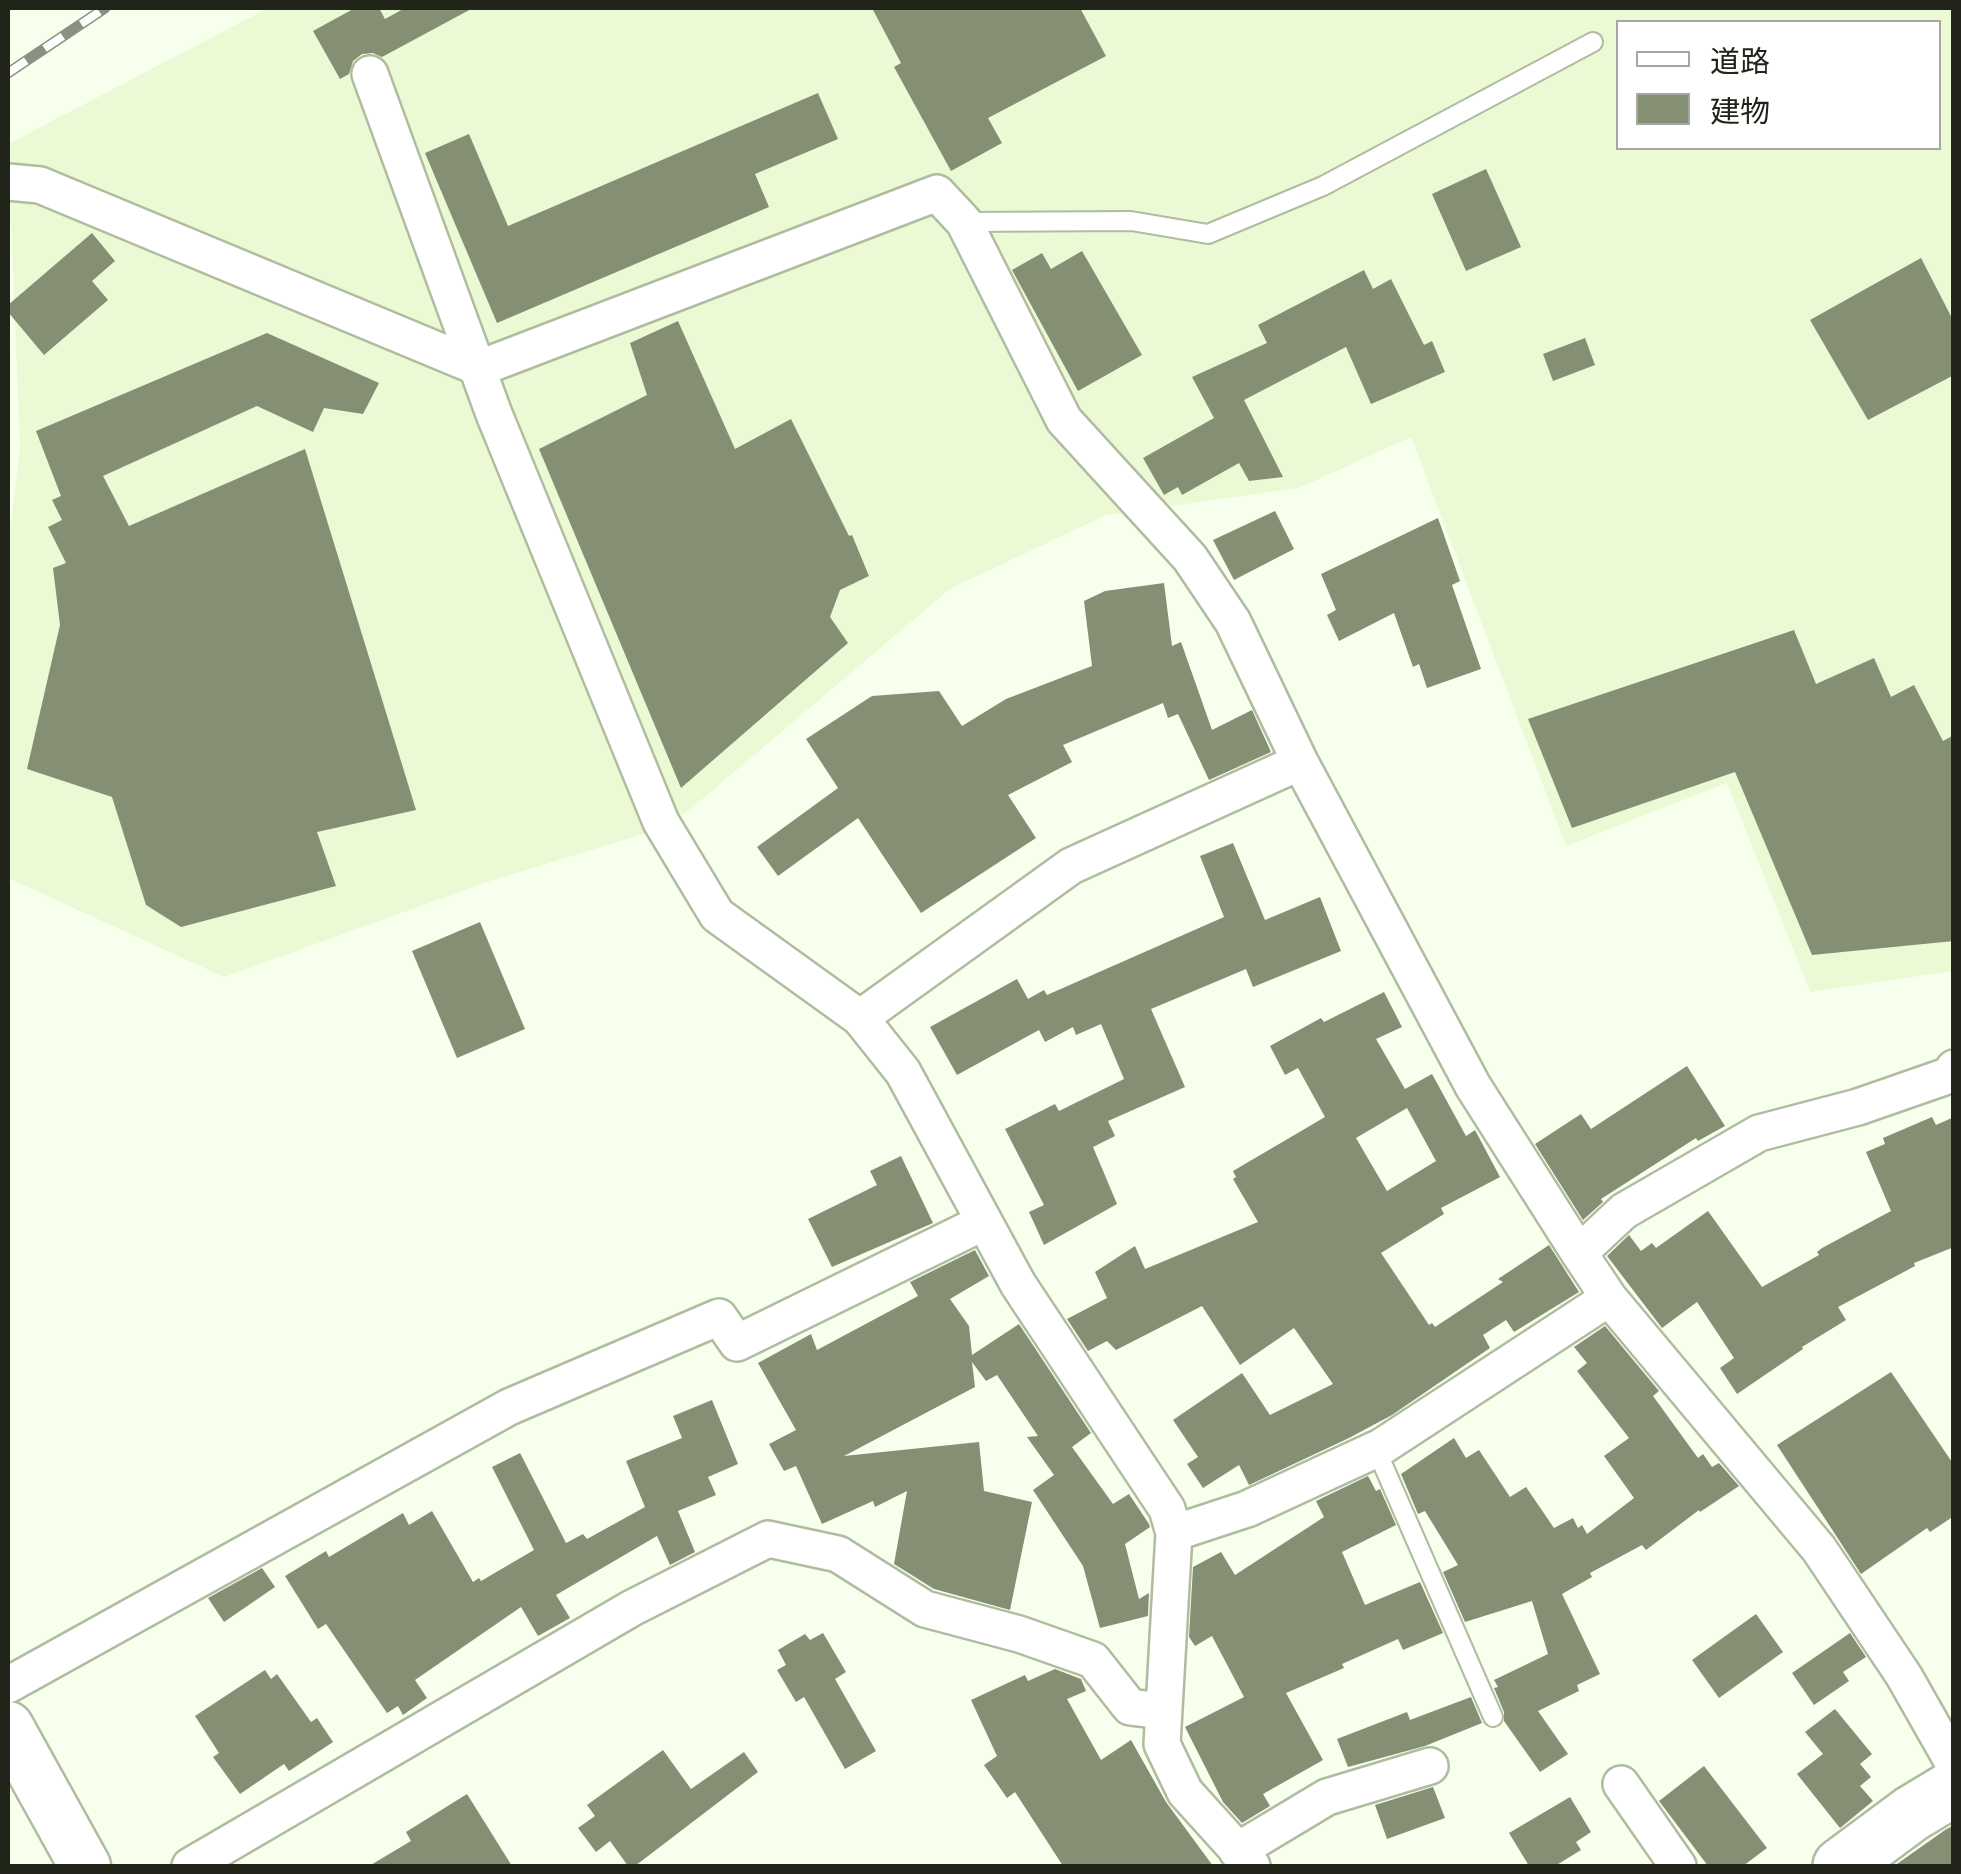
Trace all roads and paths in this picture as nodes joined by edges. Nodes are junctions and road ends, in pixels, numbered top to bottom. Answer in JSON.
{"nodes":[{"id":1,"x":1592,"y":42,"type":"dead end"},
{"id":2,"x":370,"y":74,"type":"dead end"},
{"id":3,"x":8,"y":182,"type":"edge"},
{"id":4,"x":964,"y":222,"type":"junction"},
{"id":5,"x":480,"y":368,"type":"junction"},
{"id":6,"x":1300,"y":762,"type":"junction"},
{"id":7,"x":860,"y":1018,"type":"junction"},
{"id":8,"x":1952,"y":1075,"type":"edge"},
{"id":9,"x":984,"y":1222,"type":"junction"},
{"id":10,"x":1579,"y":1253,"type":"junction"},
{"id":11,"x":1609,"y":1298,"type":"junction"},
{"id":12,"x":1376,"y":1448,"type":"junction"},
{"id":13,"x":1174,"y":1533,"type":"junction"},
{"id":14,"x":8,"y":1685,"type":"edge"},
{"id":15,"x":1162,"y":1711,"type":"junction"},
{"id":16,"x":1493,"y":1717,"type":"dead end"},
{"id":17,"x":8,"y":1727,"type":"edge"},
{"id":18,"x":1954,"y":1764,"type":"edge"},
{"id":19,"x":1430,"y":1766,"type":"dead end"},
{"id":20,"x":1622,"y":1784,"type":"dead end"},
{"id":21,"x":1954,"y":1788,"type":"edge"},
{"id":22,"x":1245,"y":1859,"type":"edge"},
{"id":23,"x":85,"y":1866,"type":"edge"},
{"id":24,"x":190,"y":1866,"type":"edge"},
{"id":25,"x":1678,"y":1866,"type":"edge"},
{"id":26,"x":1842,"y":1866,"type":"edge"}],
"edges":[{"from":1,"to":4,"type":"lane"},
{"from":2,"to":5,"type":"street"},
{"from":3,"to":5,"type":"street"},
{"from":4,"to":5,"type":"street"},
{"from":4,"to":6,"type":"street"},
{"from":5,"to":7,"type":"street"},
{"from":6,"to":7,"type":"street"},
{"from":6,"to":10,"type":"street"},
{"from":7,"to":9,"type":"street"},
{"from":8,"to":10,"type":"street"},
{"from":9,"to":13,"type":"street"},
{"from":9,"to":14,"type":"street"},
{"from":10,"to":11,"type":"street"},
{"from":11,"to":12,"type":"street"},
{"from":11,"to":18,"type":"street"},
{"from":12,"to":13,"type":"street"},
{"from":12,"to":16,"type":"lane"},
{"from":13,"to":15,"type":"street"},
{"from":15,"to":22,"type":"street"},
{"from":15,"to":24,"type":"street"},
{"from":17,"to":23,"type":"main road"},
{"from":19,"to":22,"type":"street"},
{"from":20,"to":25,"type":"street"},
{"from":21,"to":26,"type":"main road"}]}
